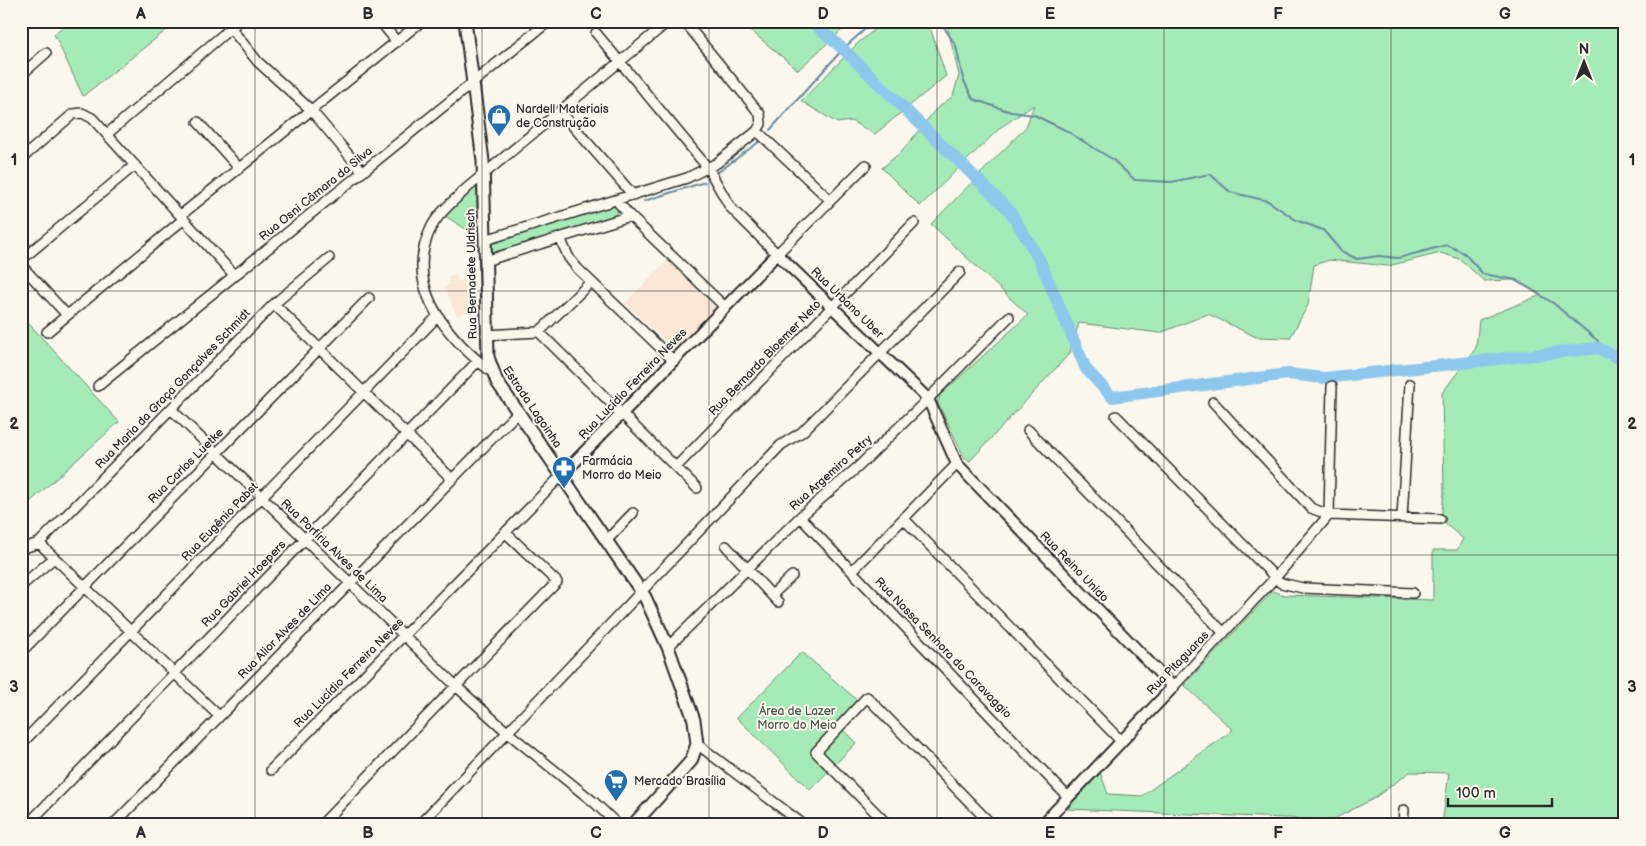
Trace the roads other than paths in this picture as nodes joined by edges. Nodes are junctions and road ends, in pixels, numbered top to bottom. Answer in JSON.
{"nodes":[{"id":1,"x":239,"y":21,"type":"edge"},
{"id":2,"x":380,"y":21,"type":"edge"},
{"id":3,"x":422,"y":21,"type":"edge"},
{"id":4,"x":465,"y":21,"type":"edge"},
{"id":5,"x":549,"y":21,"type":"edge"},
{"id":6,"x":669,"y":21,"type":"edge"},
{"id":7,"x":684,"y":21,"type":"edge"},
{"id":8,"x":227,"y":25,"type":"edge"},
{"id":9,"x":596,"y":33,"type":"dead end"},
{"id":10,"x":397,"y":42,"type":"junction"},
{"id":11,"x":46,"y":52,"type":"dead end"},
{"id":12,"x":620,"y":62,"type":"junction"},
{"id":13,"x":21,"y":76,"type":"edge"},
{"id":14,"x":473,"y":83,"type":"junction"},
{"id":15,"x":311,"y":110,"type":"junction"},
{"id":16,"x":560,"y":111,"type":"junction"},
{"id":17,"x":198,"y":122,"type":"dead end"},
{"id":18,"x":757,"y":131,"type":"junction"},
{"id":19,"x":107,"y":134,"type":"junction"},
{"id":20,"x":21,"y":159,"type":"edge"},
{"id":21,"x":135,"y":165,"type":"junction"},
{"id":22,"x":866,"y":165,"type":"dead end"},
{"id":23,"x":239,"y":168,"type":"junction"},
{"id":24,"x":708,"y":168,"type":"junction"},
{"id":25,"x":363,"y":172,"type":"junction"},
{"id":26,"x":484,"y":174,"type":"junction"},
{"id":27,"x":633,"y":195,"type":"junction"},
{"id":28,"x":616,"y":200,"type":"junction"},
{"id":29,"x":830,"y":200,"type":"junction"},
{"id":30,"x":630,"y":216,"type":"junction"},
{"id":31,"x":183,"y":217,"type":"junction"},
{"id":32,"x":914,"y":223,"type":"dead end"},
{"id":33,"x":560,"y":238,"type":"junction"},
{"id":34,"x":484,"y":240,"type":"junction"},
{"id":35,"x":778,"y":254,"type":"junction"},
{"id":36,"x":329,"y":258,"type":"dead end"},
{"id":37,"x":21,"y":260,"type":"edge"},
{"id":38,"x":485,"y":261,"type":"junction"},
{"id":39,"x":21,"y":265,"type":"edge"},
{"id":40,"x":960,"y":272,"type":"dead end"},
{"id":41,"x":235,"y":276,"type":"junction"},
{"id":42,"x":590,"y":282,"type":"junction"},
{"id":43,"x":369,"y":298,"type":"dead end"},
{"id":44,"x":274,"y":304,"type":"junction"},
{"id":45,"x":725,"y":307,"type":"junction"},
{"id":46,"x":832,"y":307,"type":"junction"},
{"id":47,"x":67,"y":315,"type":"junction"},
{"id":48,"x":437,"y":317,"type":"junction"},
{"id":49,"x":1009,"y":317,"type":"dead end"},
{"id":50,"x":47,"y":332,"type":"dead end"},
{"id":51,"x":539,"y":332,"type":"junction"},
{"id":52,"x":486,"y":336,"type":"junction"},
{"id":53,"x":320,"y":348,"type":"junction"},
{"id":54,"x":880,"y":352,"type":"junction"},
{"id":55,"x":674,"y":360,"type":"junction"},
{"id":56,"x":478,"y":361,"type":"junction"},
{"id":57,"x":493,"y":373,"type":"junction"},
{"id":58,"x":1410,"y":384,"type":"dead end"},
{"id":59,"x":98,"y":386,"type":"dead end"},
{"id":60,"x":1332,"y":386,"type":"dead end"},
{"id":61,"x":364,"y":392,"type":"junction"},
{"id":62,"x":928,"y":399,"type":"junction"},
{"id":63,"x":1213,"y":402,"type":"dead end"},
{"id":64,"x":171,"y":409,"type":"junction"},
{"id":65,"x":518,"y":412,"type":"junction"},
{"id":66,"x":621,"y":414,"type":"junction"},
{"id":67,"x":1116,"y":416,"type":"dead end"},
{"id":68,"x":1028,"y":430,"type":"dead end"},
{"id":69,"x":407,"y":434,"type":"junction"},
{"id":70,"x":216,"y":454,"type":"junction"},
{"id":71,"x":957,"y":464,"type":"junction"},
{"id":72,"x":676,"y":467,"type":"junction"},
{"id":73,"x":562,"y":475,"type":"junction"},
{"id":74,"x":452,"y":479,"type":"junction"},
{"id":75,"x":697,"y":488,"type":"dead end"},
{"id":76,"x":261,"y":498,"type":"junction"},
{"id":77,"x":633,"y":513,"type":"dead end"},
{"id":78,"x":1329,"y":515,"type":"junction"},
{"id":79,"x":800,"y":516,"type":"junction"},
{"id":80,"x":1402,"y":518,"type":"junction"},
{"id":81,"x":904,"y":519,"type":"junction"},
{"id":82,"x":1440,"y":519,"type":"dead end"},
{"id":83,"x":505,"y":532,"type":"junction"},
{"id":84,"x":304,"y":540,"type":"junction"},
{"id":85,"x":607,"y":540,"type":"junction"},
{"id":86,"x":40,"y":543,"type":"junction"},
{"id":87,"x":726,"y":546,"type":"dead end"},
{"id":88,"x":21,"y":550,"type":"edge"},
{"id":89,"x":54,"y":558,"type":"junction"},
{"id":90,"x":747,"y":569,"type":"junction"},
{"id":91,"x":852,"y":571,"type":"junction"},
{"id":92,"x":792,"y":576,"type":"dead end"},
{"id":93,"x":1274,"y":579,"type":"junction"},
{"id":94,"x":350,"y":584,"type":"junction"},
{"id":95,"x":21,"y":586,"type":"edge"},
{"id":96,"x":85,"y":587,"type":"junction"},
{"id":97,"x":641,"y":591,"type":"junction"},
{"id":98,"x":1413,"y":593,"type":"dead end"},
{"id":99,"x":131,"y":631,"type":"junction"},
{"id":100,"x":1224,"y":633,"type":"junction"},
{"id":101,"x":403,"y":635,"type":"junction"},
{"id":102,"x":668,"y":647,"type":"junction"},
{"id":103,"x":21,"y":652,"type":"edge"},
{"id":104,"x":175,"y":673,"type":"junction"},
{"id":105,"x":456,"y":686,"type":"junction"},
{"id":106,"x":1173,"y":687,"type":"junction"},
{"id":107,"x":219,"y":716,"type":"junction"},
{"id":108,"x":507,"y":732,"type":"junction"},
{"id":109,"x":1121,"y":741,"type":"junction"},
{"id":110,"x":21,"y":744,"type":"edge"},
{"id":111,"x":697,"y":744,"type":"junction"},
{"id":112,"x":271,"y":770,"type":"dead end"},
{"id":113,"x":1068,"y":797,"type":"junction"},
{"id":114,"x":1404,"y":810,"type":"dead end"},
{"id":115,"x":27,"y":825,"type":"edge"},
{"id":116,"x":113,"y":825,"type":"edge"},
{"id":117,"x":321,"y":825,"type":"edge"},
{"id":118,"x":419,"y":825,"type":"edge"},
{"id":119,"x":618,"y":825,"type":"edge"},
{"id":120,"x":632,"y":825,"type":"edge"},
{"id":121,"x":804,"y":825,"type":"edge"},
{"id":122,"x":888,"y":825,"type":"edge"},
{"id":123,"x":992,"y":825,"type":"edge"},
{"id":124,"x":1042,"y":825,"type":"edge"},
{"id":125,"x":1403,"y":825,"type":"edge"}],
"edges":[{"from":1,"to":8,"type":"street"},
{"from":2,"to":10,"type":"street"},
{"from":3,"to":10,"type":"street"},
{"from":4,"to":14,"type":"main road"},
{"from":5,"to":14,"type":"street","name":"Rua Osni Câmara da Silva"},
{"from":6,"to":12,"type":"street","name":"Estrada Lagoinha"},
{"from":7,"to":18,"type":"street"},
{"from":8,"to":15,"type":"street"},
{"from":8,"to":19,"type":"street"},
{"from":9,"to":12,"type":"street","name":"Rua Urbano Uber"},
{"from":10,"to":15,"type":"street"},
{"from":11,"to":13,"type":"street"},
{"from":12,"to":16,"type":"street","name":"Estrada Lagoinha"},
{"from":12,"to":24,"type":"street","name":"Rua Urbano Uber"},
{"from":14,"to":25,"type":"street","name":"Rua Osni Câmara da Silva"},
{"from":14,"to":26,"type":"main road"},
{"from":15,"to":23,"type":"street"},
{"from":15,"to":25,"type":"street"},
{"from":16,"to":26,"type":"street","name":"Estrada Lagoinha"},
{"from":16,"to":27,"type":"street"},
{"from":17,"to":23,"type":"street"},
{"from":18,"to":24,"type":"street"},
{"from":18,"to":29,"type":"street"},
{"from":19,"to":20,"type":"street"},
{"from":19,"to":21,"type":"street"},
{"from":21,"to":31,"type":"street"},
{"from":21,"to":37,"type":"street"},
{"from":22,"to":29,"type":"street","name":"Rua Lucídio Ferreira Neves"},
{"from":23,"to":31,"type":"street"},
{"from":24,"to":27,"type":"street"},
{"from":24,"to":35,"type":"street","name":"Rua Urbano Uber"},
{"from":25,"to":41,"type":"street","name":"Rua Osni Câmara da Silva"},
{"from":26,"to":34,"type":"main road","name":"Rua Bernadete Uldrisch"},
{"from":26,"to":48,"type":"street","name":"Estrada Lagoinha"},
{"from":27,"to":28,"type":"street"},
{"from":28,"to":30,"type":"street"},
{"from":28,"to":34,"type":"street"},
{"from":29,"to":35,"type":"street","name":"Rua Lucídio Ferreira Neves"},
{"from":30,"to":33,"type":"street"},
{"from":30,"to":45,"type":"street"},
{"from":31,"to":41,"type":"street"},
{"from":31,"to":47,"type":"street"},
{"from":32,"to":46,"type":"street","name":"Rua Bernardo Bloemer Neto"},
{"from":33,"to":38,"type":"street"},
{"from":33,"to":42,"type":"street"},
{"from":34,"to":38,"type":"main road","name":"Rua Bernadete Uldrisch"},
{"from":35,"to":45,"type":"street","name":"Rua Lucídio Ferreira Neves"},
{"from":35,"to":46,"type":"street","name":"Rua Urbano Uber"},
{"from":36,"to":44,"type":"street","name":"Rua Maria da Graça Gonçalves Schmidt"},
{"from":38,"to":52,"type":"main road","name":"Rua Bernadete Uldrisch"},
{"from":39,"to":47,"type":"street"},
{"from":40,"to":54,"type":"street"},
{"from":41,"to":59,"type":"street","name":"Rua Osni Câmara da Silva"},
{"from":42,"to":51,"type":"street"},
{"from":42,"to":55,"type":"street"},
{"from":43,"to":53,"type":"street","name":"Rua Carlos Luetke"},
{"from":44,"to":53,"type":"street"},
{"from":44,"to":64,"type":"street","name":"Rua Maria da Graça Gonçalves Schmidt"},
{"from":45,"to":55,"type":"street","name":"Rua Lucídio Ferreira Neves"},
{"from":46,"to":54,"type":"street","name":"Rua Urbano Uber"},
{"from":46,"to":72,"type":"street","name":"Rua Bernardo Bloemer Neto"},
{"from":47,"to":50,"type":"street"},
{"from":48,"to":56,"type":"street","name":"Estrada Lagoinha"},
{"from":48,"to":61,"type":"street","name":"Rua Eugênio Pabst"},
{"from":49,"to":62,"type":"street","name":"Rua Argemiro Petry"},
{"from":51,"to":52,"type":"street"},
{"from":51,"to":66,"type":"street"},
{"from":52,"to":57,"type":"main road","name":"Rua Bernadete Uldrisch"},
{"from":53,"to":61,"type":"street"},
{"from":53,"to":70,"type":"street","name":"Rua Carlos Luetke"},
{"from":54,"to":62,"type":"street","name":"Rua Urbano Uber"},
{"from":54,"to":97,"type":"street"},
{"from":55,"to":66,"type":"street","name":"Rua Lucídio Ferreira Neves"},
{"from":56,"to":57,"type":"street","name":"Estrada Lagoinha"},
{"from":56,"to":69,"type":"street","name":"Rua Gabriel Hoepers"},
{"from":57,"to":65,"type":"main road","name":"Estrada Lagoinha"},
{"from":58,"to":80,"type":"street"},
{"from":60,"to":78,"type":"street"},
{"from":61,"to":69,"type":"street"},
{"from":61,"to":76,"type":"street","name":"Rua Eugênio Pabst"},
{"from":62,"to":71,"type":"street","name":"Rua Urbano Uber"},
{"from":62,"to":79,"type":"street","name":"Rua Argemiro Petry"},
{"from":63,"to":78,"type":"street"},
{"from":64,"to":70,"type":"street","name":"Rua Porfíria Alves de Lima"},
{"from":64,"to":86,"type":"street","name":"Rua Maria da Graça Gonçalves Schmidt"},
{"from":65,"to":73,"type":"main road","name":"Estrada Lagoinha"},
{"from":65,"to":74,"type":"street","name":"Rua Alior Alves de Lima"},
{"from":66,"to":72,"type":"street"},
{"from":66,"to":73,"type":"street","name":"Rua Lucídio Ferreira Neves"},
{"from":67,"to":93,"type":"street"},
{"from":68,"to":100,"type":"street"},
{"from":69,"to":74,"type":"street"},
{"from":69,"to":84,"type":"street","name":"Rua Gabriel Hoepers"},
{"from":70,"to":76,"type":"street","name":"Rua Porfíria Alves de Lima"},
{"from":70,"to":96,"type":"street","name":"Rua Carlos Luetke"},
{"from":71,"to":81,"type":"street"},
{"from":71,"to":106,"type":"street","name":"Rua Reino Unido"},
{"from":72,"to":75,"type":"street"},
{"from":73,"to":83,"type":"street","name":"Rua Lucídio Ferreira Neves"},
{"from":73,"to":85,"type":"main road","name":"Estrada Lagoinha"},
{"from":74,"to":94,"type":"street","name":"Rua Alior Alves de Lima"},
{"from":76,"to":84,"type":"street","name":"Rua Porfíria Alves de Lima"},
{"from":76,"to":99,"type":"street","name":"Rua Eugênio Pabst"},
{"from":77,"to":85,"type":"street"},
{"from":78,"to":80,"type":"street"},
{"from":78,"to":93,"type":"street","name":"Rua Pitaguaras"},
{"from":79,"to":90,"type":"street","name":"Rua Argemiro Petry"},
{"from":79,"to":91,"type":"street","name":"Rua Nossa Senhora do Caravaggio"},
{"from":80,"to":82,"type":"street"},
{"from":81,"to":91,"type":"street"},
{"from":81,"to":109,"type":"street"},
{"from":83,"to":101,"type":"street","name":"Rua Lucídio Ferreira Neves"},
{"from":83,"to":105,"type":"street"},
{"from":84,"to":94,"type":"street","name":"Rua Porfíria Alves de Lima"},
{"from":84,"to":104,"type":"street","name":"Rua Gabriel Hoepers"},
{"from":85,"to":97,"type":"main road","name":"Estrada Lagoinha"},
{"from":86,"to":88,"type":"street"},
{"from":86,"to":89,"type":"street"},
{"from":87,"to":90,"type":"street"},
{"from":89,"to":95,"type":"street"},
{"from":89,"to":96,"type":"street"},
{"from":90,"to":92,"type":"street"},
{"from":90,"to":102,"type":"street","name":"Rua Argemiro Petry"},
{"from":91,"to":113,"type":"street","name":"Rua Nossa Senhora do Caravaggio"},
{"from":93,"to":98,"type":"street"},
{"from":93,"to":100,"type":"street","name":"Rua Pitaguaras"},
{"from":94,"to":101,"type":"street","name":"Rua Porfíria Alves de Lima"},
{"from":94,"to":107,"type":"street","name":"Rua Alior Alves de Lima"},
{"from":96,"to":99,"type":"street"},
{"from":96,"to":103,"type":"street","name":"Rua Carlos Luetke"},
{"from":97,"to":102,"type":"main road","name":"Estrada Lagoinha"},
{"from":97,"to":108,"type":"street"},
{"from":99,"to":104,"type":"street"},
{"from":99,"to":110,"type":"street","name":"Rua Eugênio Pabst"},
{"from":100,"to":106,"type":"street","name":"Rua Pitaguaras"},
{"from":101,"to":105,"type":"street","name":"Rua Porfíria Alves de Lima"},
{"from":101,"to":112,"type":"street","name":"Rua Lucídio Ferreira Neves"},
{"from":102,"to":111,"type":"main road","name":"Estrada Lagoinha"},
{"from":104,"to":107,"type":"street"},
{"from":104,"to":115,"type":"street","name":"Rua Gabriel Hoepers"},
{"from":105,"to":108,"type":"street","name":"Rua Porfíria Alves de Lima"},
{"from":105,"to":117,"type":"street"},
{"from":106,"to":109,"type":"street","name":"Rua Pitaguaras"},
{"from":107,"to":116,"type":"street","name":"Rua Alior Alves de Lima"},
{"from":108,"to":118,"type":"street"},
{"from":108,"to":119,"type":"street","name":"Rua Porfíria Alves de Lima"},
{"from":109,"to":113,"type":"street","name":"Rua Pitaguaras"},
{"from":111,"to":120,"type":"main road"},
{"from":111,"to":121,"type":"street"},
{"from":113,"to":124,"type":"street","name":"Rua Pitaguaras"},
{"from":114,"to":125,"type":"street"},
{"from":122,"to":123,"type":"street"}]}
